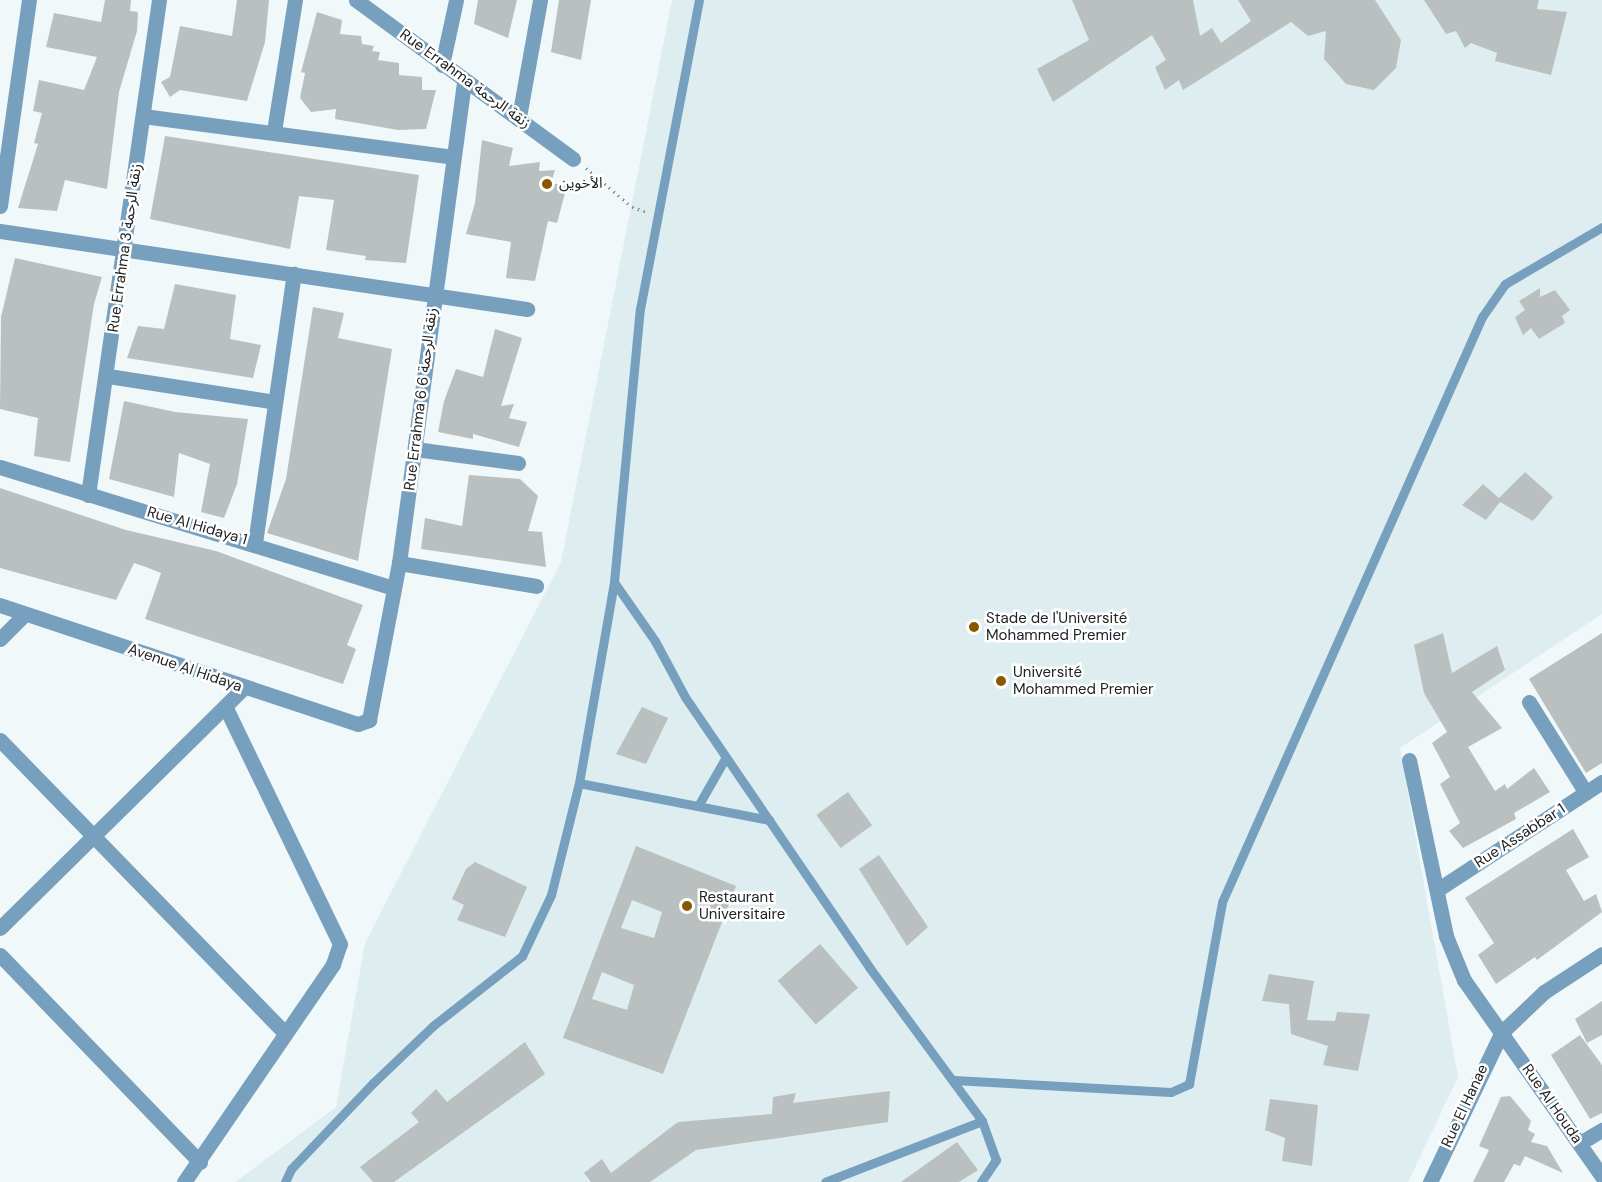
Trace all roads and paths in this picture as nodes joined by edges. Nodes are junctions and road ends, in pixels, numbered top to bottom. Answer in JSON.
{"nodes":[{"id":1,"x":28,"y":0,"type":"edge"},
{"id":2,"x":159,"y":0,"type":"edge"},
{"id":3,"x":296,"y":0,"type":"edge"},
{"id":4,"x":356,"y":0,"type":"edge"},
{"id":5,"x":456,"y":0,"type":"edge"},
{"id":6,"x":540,"y":0,"type":"edge"},
{"id":7,"x":699,"y":0,"type":"edge"},
{"id":8,"x":442,"y":65,"type":"junction"},
{"id":9,"x":464,"y":80,"type":"junction"},
{"id":10,"x":143,"y":116,"type":"junction"},
{"id":11,"x":519,"y":117,"type":"junction"},
{"id":12,"x":274,"y":130,"type":"junction"},
{"id":13,"x":453,"y":157,"type":"junction"},
{"id":14,"x":573,"y":159,"type":"joint"},
{"id":15,"x":0,"y":206,"type":"edge"},
{"id":16,"x":648,"y":211,"type":"dead end"},
{"id":17,"x":1602,"y":227,"type":"edge"},
{"id":18,"x":0,"y":231,"type":"edge"},
{"id":19,"x":124,"y":248,"type":"junction"},
{"id":20,"x":294,"y":274,"type":"junction"},
{"id":21,"x":435,"y":296,"type":"junction"},
{"id":22,"x":527,"y":309,"type":"dead end"},
{"id":23,"x":108,"y":376,"type":"junction"},
{"id":24,"x":275,"y":402,"type":"junction"},
{"id":25,"x":416,"y":449,"type":"junction"},
{"id":26,"x":518,"y":463,"type":"dead end"},
{"id":27,"x":0,"y":467,"type":"edge"},
{"id":28,"x":88,"y":495,"type":"junction"},
{"id":29,"x":255,"y":543,"type":"junction"},
{"id":30,"x":399,"y":563,"type":"junction"},
{"id":31,"x":614,"y":582,"type":"junction"},
{"id":32,"x":536,"y":586,"type":"dead end"},
{"id":33,"x":394,"y":588,"type":"junction"},
{"id":34,"x":0,"y":604,"type":"edge"},
{"id":35,"x":25,"y":614,"type":"junction"},
{"id":36,"x":0,"y":639,"type":"edge"},
{"id":37,"x":243,"y":688,"type":"junction"},
{"id":38,"x":1529,"y":702,"type":"dead end"},
{"id":39,"x":225,"y":706,"type":"junction"},
{"id":40,"x":370,"y":718,"type":"joint"},
{"id":41,"x":0,"y":740,"type":"edge"},
{"id":42,"x":726,"y":758,"type":"junction"},
{"id":43,"x":1409,"y":760,"type":"dead end"},
{"id":44,"x":1602,"y":782,"type":"edge"},
{"id":45,"x":579,"y":783,"type":"junction"},
{"id":46,"x":1586,"y":793,"type":"junction"},
{"id":47,"x":698,"y":806,"type":"junction"},
{"id":48,"x":769,"y":820,"type":"junction"},
{"id":49,"x":92,"y":837,"type":"junction"},
{"id":50,"x":1437,"y":890,"type":"junction"},
{"id":51,"x":0,"y":928,"type":"edge"},
{"id":52,"x":1602,"y":954,"type":"edge"},
{"id":53,"x":0,"y":955,"type":"edge"},
{"id":54,"x":1502,"y":1032,"type":"junction"},
{"id":55,"x":285,"y":1034,"type":"junction"},
{"id":56,"x":954,"y":1080,"type":"junction"},
{"id":57,"x":982,"y":1121,"type":"junction"},
{"id":58,"x":1602,"y":1130,"type":"edge"},
{"id":59,"x":1580,"y":1143,"type":"junction"},
{"id":60,"x":200,"y":1162,"type":"junction"},
{"id":61,"x":1602,"y":1176,"type":"edge"},
{"id":62,"x":184,"y":1182,"type":"edge"},
{"id":63,"x":285,"y":1182,"type":"edge"},
{"id":64,"x":825,"y":1182,"type":"edge"},
{"id":65,"x":981,"y":1182,"type":"edge"},
{"id":66,"x":1430,"y":1182,"type":"edge"}],
"edges":[{"from":1,"to":15,"type":"street"},
{"from":2,"to":10,"type":"street","name":"Rue Errahma 3 زنقة الرحمة"},
{"from":3,"to":12,"type":"street"},
{"from":4,"to":8,"type":"street","name":"Rue Errahma زنقة الرحمة"},
{"from":5,"to":8,"type":"street"},
{"from":6,"to":11,"type":"street"},
{"from":7,"to":31,"type":"lane"},
{"from":8,"to":9,"type":"street","name":"Rue Errahma زنقة الرحمة"},
{"from":9,"to":11,"type":"street","name":"Rue Errahma زنقة الرحمة"},
{"from":9,"to":13,"type":"street","name":"Rue Errahma 6 6 زنقة الرحمة"},
{"from":10,"to":12,"type":"street"},
{"from":10,"to":19,"type":"street","name":"Rue Errahma 3 زنقة الرحمة"},
{"from":11,"to":14,"type":"street","name":"Rue Errahma زنقة الرحمة"},
{"from":12,"to":13,"type":"street"},
{"from":13,"to":21,"type":"street","name":"Rue Errahma 6 6 زنقة الرحمة"},
{"from":14,"to":16,"type":"path"},
{"from":17,"to":56,"type":"lane"},
{"from":18,"to":19,"type":"street"},
{"from":19,"to":20,"type":"street"},
{"from":19,"to":23,"type":"street","name":"Rue Errahma 3 زنقة الرحمة"},
{"from":20,"to":21,"type":"street"},
{"from":20,"to":24,"type":"street"},
{"from":21,"to":22,"type":"street"},
{"from":21,"to":25,"type":"street","name":"Rue Errahma 6 6 زنقة الرحمة"},
{"from":23,"to":24,"type":"street"},
{"from":23,"to":28,"type":"street","name":"Rue Errahma 3 زنقة الرحمة"},
{"from":24,"to":29,"type":"street"},
{"from":25,"to":26,"type":"street"},
{"from":25,"to":30,"type":"street","name":"Rue Errahma 6 6 زنقة الرحمة"},
{"from":27,"to":28,"type":"street","name":"Rue Al Hidaya 1"},
{"from":28,"to":29,"type":"street","name":"Rue Al Hidaya 1"},
{"from":29,"to":33,"type":"street","name":"Rue Al Hidaya 1"},
{"from":30,"to":32,"type":"street"},
{"from":30,"to":33,"type":"street","name":"Rue Errahma 6 6 زنقة الرحمة"},
{"from":31,"to":42,"type":"lane"},
{"from":31,"to":45,"type":"lane"},
{"from":33,"to":40,"type":"street","name":"Rue Errahma 6 6 زنقة الرحمة"},
{"from":34,"to":35,"type":"street","name":"Avenue Al Hidaya"},
{"from":35,"to":36,"type":"street"},
{"from":35,"to":37,"type":"street","name":"Avenue Al Hidaya"},
{"from":37,"to":39,"type":"street"},
{"from":37,"to":40,"type":"street","name":"Avenue Al Hidaya"},
{"from":38,"to":46,"type":"street"},
{"from":39,"to":49,"type":"street"},
{"from":39,"to":55,"type":"street"},
{"from":41,"to":49,"type":"street"},
{"from":42,"to":47,"type":"lane"},
{"from":42,"to":48,"type":"lane"},
{"from":43,"to":50,"type":"street","name":"Rue Al Houda"},
{"from":44,"to":46,"type":"street","name":"Rue Assabbar 1"},
{"from":45,"to":47,"type":"lane"},
{"from":45,"to":63,"type":"lane"},
{"from":46,"to":50,"type":"street","name":"Rue Assabbar 1"},
{"from":47,"to":48,"type":"lane"},
{"from":48,"to":56,"type":"lane"},
{"from":49,"to":51,"type":"street"},
{"from":49,"to":55,"type":"street"},
{"from":50,"to":54,"type":"street","name":"Rue Al Houda"},
{"from":52,"to":54,"type":"street"},
{"from":53,"to":60,"type":"street"},
{"from":54,"to":59,"type":"street","name":"Rue Al Houda"},
{"from":54,"to":66,"type":"street","name":"Rue El Hanae"},
{"from":55,"to":60,"type":"street"},
{"from":56,"to":57,"type":"lane"},
{"from":57,"to":64,"type":"lane"},
{"from":57,"to":65,"type":"lane"},
{"from":58,"to":59,"type":"street"},
{"from":59,"to":61,"type":"street","name":"Rue Al Houda"},
{"from":60,"to":62,"type":"street"}]}
